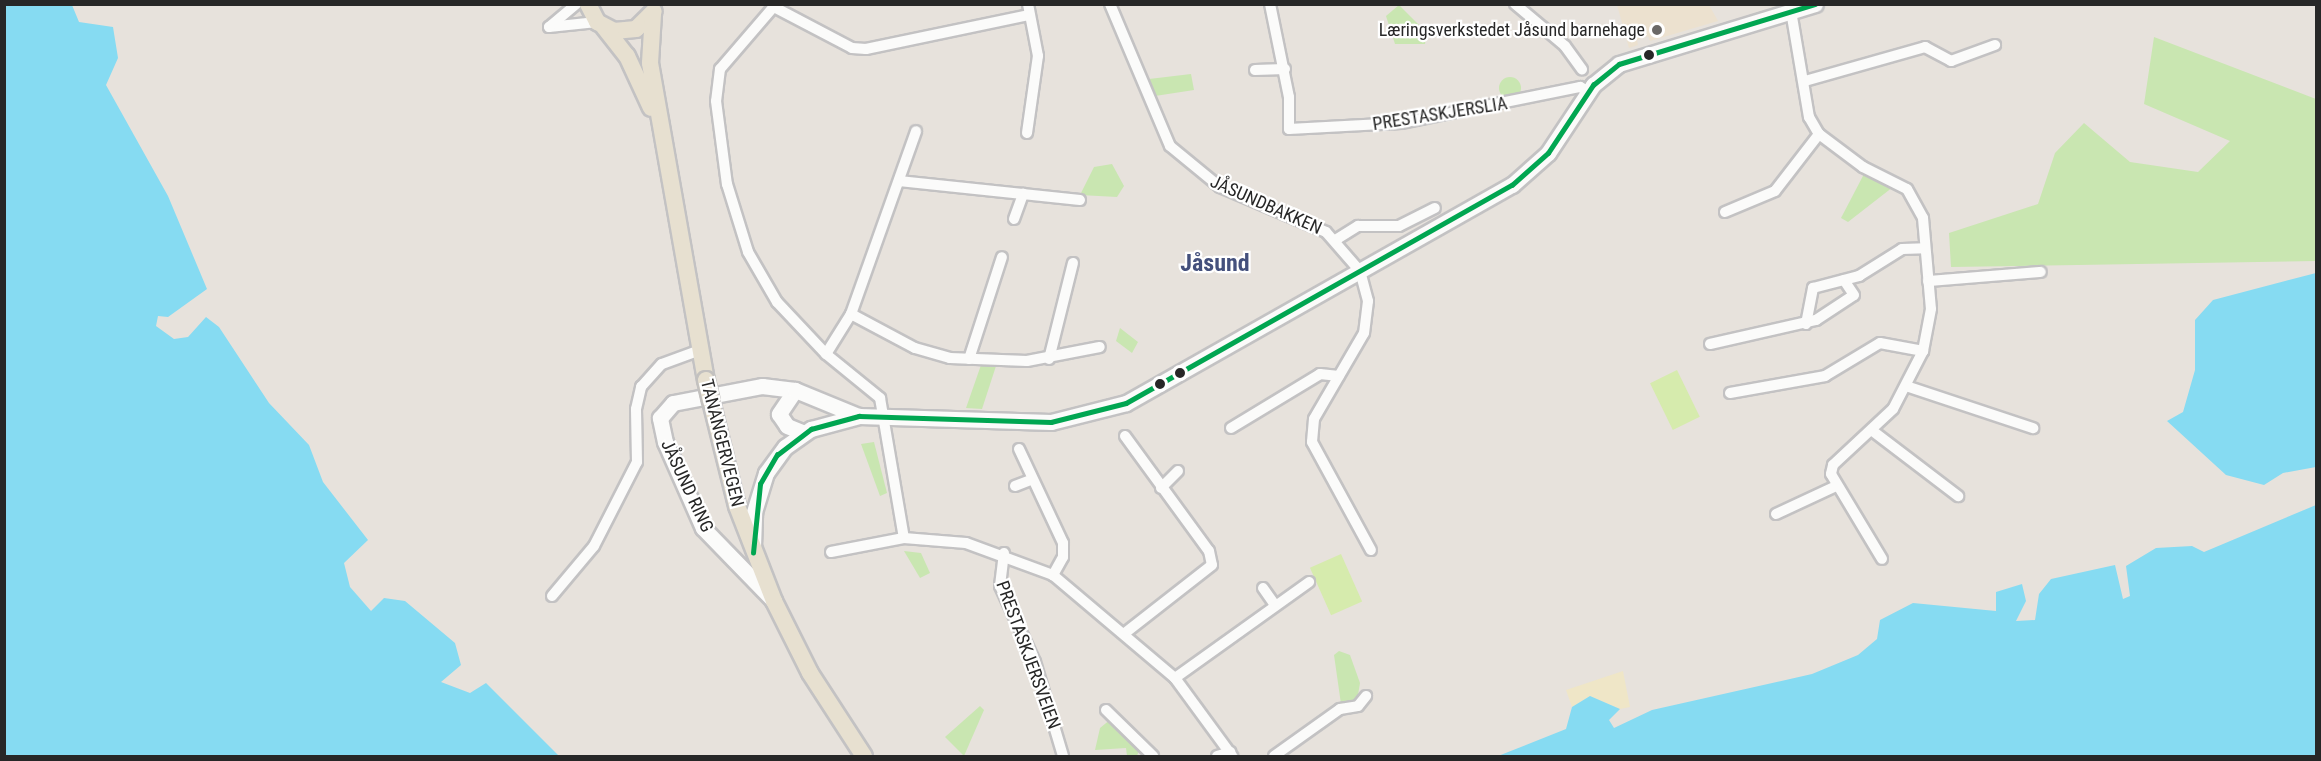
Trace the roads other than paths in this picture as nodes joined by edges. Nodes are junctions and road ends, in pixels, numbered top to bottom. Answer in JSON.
{"nodes":[{"id":1,"x":576,"y":4,"type":"edge"},
{"id":2,"x":588,"y":4,"type":"edge"},
{"id":3,"x":1110,"y":4,"type":"edge"},
{"id":4,"x":1270,"y":4,"type":"edge"},
{"id":5,"x":1515,"y":4,"type":"edge"},
{"id":6,"x":1815,"y":4,"type":"edge"},
{"id":7,"x":775,"y":6,"type":"edge"},
{"id":8,"x":656,"y":7,"type":"edge"},
{"id":9,"x":1790,"y":8,"type":"edge"},
{"id":10,"x":1028,"y":10,"type":"edge"},
{"id":11,"x":600,"y":24,"type":"junction"},
{"id":12,"x":1995,"y":45,"type":"dead end"},
{"id":13,"x":1285,"y":69,"type":"junction"},
{"id":14,"x":1582,"y":69,"type":"dead end"},
{"id":15,"x":1255,"y":70,"type":"dead end"},
{"id":16,"x":1805,"y":81,"type":"junction"},
{"id":17,"x":1588,"y":92,"type":"junction"},
{"id":18,"x":916,"y":131,"type":"dead end"},
{"id":19,"x":1027,"y":132,"type":"dead end"},
{"id":20,"x":1819,"y":134,"type":"junction"},
{"id":21,"x":662,"y":137,"type":"junction"},
{"id":22,"x":900,"y":181,"type":"junction"},
{"id":23,"x":1023,"y":194,"type":"junction"},
{"id":24,"x":1080,"y":200,"type":"dead end"},
{"id":25,"x":1434,"y":208,"type":"dead end"},
{"id":26,"x":1725,"y":212,"type":"dead end"},
{"id":27,"x":1014,"y":219,"type":"dead end"},
{"id":28,"x":1337,"y":239,"type":"junction"},
{"id":29,"x":1925,"y":248,"type":"junction"},
{"id":30,"x":1002,"y":257,"type":"dead end"},
{"id":31,"x":1072,"y":263,"type":"dead end"},
{"id":32,"x":1358,"y":268,"type":"junction"},
{"id":33,"x":2041,"y":273,"type":"dead end"},
{"id":34,"x":1844,"y":280,"type":"junction"},
{"id":35,"x":1928,"y":281,"type":"junction"},
{"id":36,"x":851,"y":314,"type":"junction"},
{"id":37,"x":1806,"y":324,"type":"junction"},
{"id":38,"x":1710,"y":344,"type":"dead end"},
{"id":39,"x":1101,"y":347,"type":"dead end"},
{"id":40,"x":700,"y":350,"type":"junction"},
{"id":41,"x":1923,"y":351,"type":"junction"},
{"id":42,"x":826,"y":354,"type":"junction"},
{"id":43,"x":969,"y":359,"type":"junction"},
{"id":44,"x":1049,"y":359,"type":"junction"},
{"id":45,"x":1339,"y":376,"type":"junction"},
{"id":46,"x":1909,"y":387,"type":"junction"},
{"id":47,"x":795,"y":390,"type":"junction"},
{"id":48,"x":1730,"y":393,"type":"dead end"},
{"id":49,"x":859,"y":416,"type":"junction"},
{"id":50,"x":884,"y":417,"type":"junction"},
{"id":51,"x":1231,"y":428,"type":"dead end"},
{"id":52,"x":2033,"y":428,"type":"dead end"},
{"id":53,"x":1874,"y":432,"type":"junction"},
{"id":54,"x":804,"y":433,"type":"junction"},
{"id":55,"x":1125,"y":436,"type":"dead end"},
{"id":56,"x":1019,"y":449,"type":"dead end"},
{"id":57,"x":1178,"y":471,"type":"dead end"},
{"id":58,"x":1031,"y":480,"type":"junction"},
{"id":59,"x":1016,"y":486,"type":"dead end"},
{"id":60,"x":1834,"y":487,"type":"junction"},
{"id":61,"x":1161,"y":488,"type":"junction"},
{"id":62,"x":1958,"y":496,"type":"dead end"},
{"id":63,"x":1776,"y":514,"type":"dead end"},
{"id":64,"x":904,"y":538,"type":"junction"},
{"id":65,"x":1371,"y":550,"type":"dead end"},
{"id":66,"x":831,"y":552,"type":"dead end"},
{"id":67,"x":753,"y":553,"type":"junction"},
{"id":68,"x":1004,"y":554,"type":"junction"},
{"id":69,"x":1882,"y":559,"type":"dead end"},
{"id":70,"x":1053,"y":575,"type":"junction"},
{"id":71,"x":1310,"y":582,"type":"dead end"},
{"id":72,"x":1263,"y":588,"type":"dead end"},
{"id":73,"x":552,"y":596,"type":"dead end"},
{"id":74,"x":774,"y":601,"type":"junction"},
{"id":75,"x":1275,"y":605,"type":"junction"},
{"id":76,"x":1125,"y":633,"type":"junction"},
{"id":77,"x":1175,"y":678,"type":"junction"},
{"id":78,"x":1366,"y":696,"type":"dead end"},
{"id":79,"x":1106,"y":710,"type":"dead end"},
{"id":80,"x":1231,"y":754,"type":"edge"},
{"id":81,"x":864,"y":756,"type":"edge"},
{"id":82,"x":1063,"y":756,"type":"edge"},
{"id":83,"x":1153,"y":756,"type":"edge"},
{"id":84,"x":1217,"y":756,"type":"edge"},
{"id":85,"x":1274,"y":756,"type":"edge"}],
"edges":[{"from":1,"to":11,"type":"street"},
{"from":2,"to":11,"type":"main road","name":"TANANGERVEGEN"},
{"from":3,"to":28,"type":"street","name":"JÅSUNDBAKKEN"},
{"from":4,"to":13,"type":"street"},
{"from":5,"to":14,"type":"street"},
{"from":6,"to":9,"type":"main road","name":"JÅSUND RING"},
{"from":7,"to":10,"type":"street"},
{"from":7,"to":42,"type":"street"},
{"from":8,"to":11,"type":"main road"},
{"from":8,"to":21,"type":"main road","name":"TANANGERVEGEN"},
{"from":9,"to":16,"type":"street"},
{"from":9,"to":17,"type":"main road","name":"JÅSUND RING"},
{"from":10,"to":19,"type":"street"},
{"from":11,"to":21,"type":"main road","name":"TANANGERVEGEN"},
{"from":12,"to":16,"type":"street"},
{"from":13,"to":15,"type":"street"},
{"from":13,"to":17,"type":"street","name":"PRESTASKJERSLIA"},
{"from":16,"to":20,"type":"street"},
{"from":17,"to":32,"type":"main road","name":"JÅSUND RING"},
{"from":18,"to":22,"type":"street"},
{"from":20,"to":26,"type":"street"},
{"from":20,"to":29,"type":"street"},
{"from":21,"to":40,"type":"main road","name":"TANANGERVEGEN"},
{"from":22,"to":23,"type":"street"},
{"from":22,"to":36,"type":"street"},
{"from":23,"to":24,"type":"street"},
{"from":23,"to":27,"type":"street"},
{"from":25,"to":28,"type":"street"},
{"from":28,"to":32,"type":"street","name":"JÅSUNDBAKKEN"},
{"from":29,"to":34,"type":"street"},
{"from":29,"to":35,"type":"street"},
{"from":30,"to":43,"type":"street"},
{"from":31,"to":44,"type":"street"},
{"from":32,"to":45,"type":"street","name":"JÅSUNDBAKKEN"},
{"from":32,"to":50,"type":"main road","name":"JÅSUND RING"},
{"from":33,"to":35,"type":"street"},
{"from":34,"to":37,"type":"street"},
{"from":34,"to":37,"type":"street"},
{"from":35,"to":41,"type":"street"},
{"from":36,"to":42,"type":"street"},
{"from":36,"to":43,"type":"street"},
{"from":37,"to":38,"type":"street"},
{"from":39,"to":44,"type":"street"},
{"from":40,"to":67,"type":"main road","name":"TANANGERVEGEN","bridge":true},
{"from":40,"to":73,"type":"street"},
{"from":41,"to":46,"type":"street"},
{"from":41,"to":48,"type":"street"},
{"from":42,"to":50,"type":"street"},
{"from":43,"to":44,"type":"street"},
{"from":45,"to":51,"type":"street"},
{"from":45,"to":65,"type":"street","name":"JÅSUNDBAKKEN"},
{"from":46,"to":52,"type":"street"},
{"from":46,"to":53,"type":"street"},
{"from":47,"to":49,"type":"main road","name":"JÅSUND RING"},
{"from":47,"to":54,"type":"main road"},
{"from":47,"to":74,"type":"main road","name":"JÅSUND RING"},
{"from":49,"to":50,"type":"main road","name":"JÅSUND RING"},
{"from":49,"to":54,"type":"main road","name":"JÅSUND RING"},
{"from":50,"to":64,"type":"street"},
{"from":53,"to":60,"type":"street"},
{"from":53,"to":62,"type":"street"},
{"from":54,"to":67,"type":"main road","name":"JÅSUND RING"},
{"from":55,"to":61,"type":"street"},
{"from":56,"to":58,"type":"street"},
{"from":57,"to":61,"type":"street"},
{"from":58,"to":59,"type":"street"},
{"from":58,"to":70,"type":"street"},
{"from":60,"to":63,"type":"street"},
{"from":60,"to":69,"type":"street"},
{"from":61,"to":76,"type":"street"},
{"from":64,"to":66,"type":"street","name":"PRESTASKJERSVEIEN"},
{"from":64,"to":68,"type":"street","name":"PRESTASKJERSVEIEN"},
{"from":67,"to":74,"type":"main road","name":"TANANGERVEGEN"},
{"from":68,"to":70,"type":"street","name":"PRESTASKJERSVEIEN"},
{"from":68,"to":82,"type":"street","name":"PRESTASKJERSVEIEN"},
{"from":70,"to":76,"type":"street","name":"PRESTASKJERSVEIEN"},
{"from":71,"to":75,"type":"street"},
{"from":72,"to":75,"type":"street"},
{"from":74,"to":81,"type":"main road","name":"TANANGERVEGEN"},
{"from":75,"to":77,"type":"street"},
{"from":76,"to":77,"type":"street","name":"PRESTASKJERSVEIEN"},
{"from":77,"to":80,"type":"street","name":"PRESTASKJERSVEIEN"},
{"from":78,"to":85,"type":"street"},
{"from":79,"to":83,"type":"street"},
{"from":80,"to":84,"type":"street"}]}
